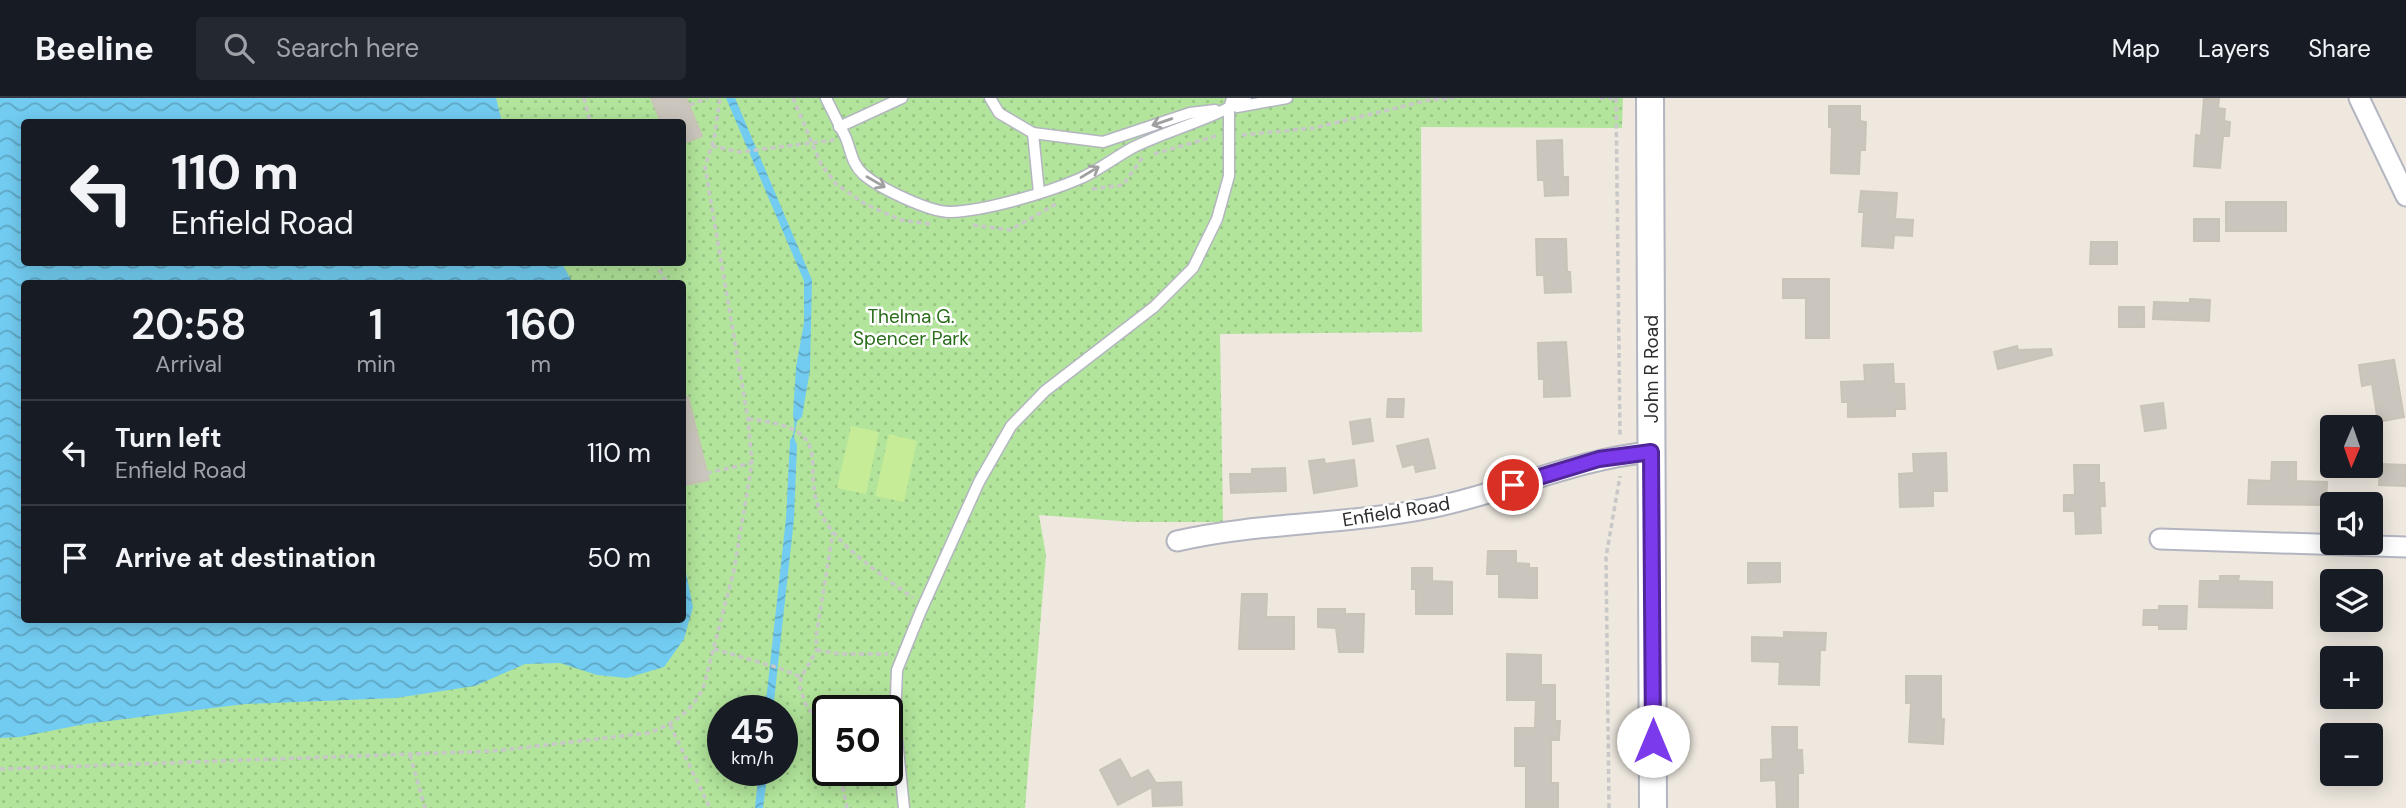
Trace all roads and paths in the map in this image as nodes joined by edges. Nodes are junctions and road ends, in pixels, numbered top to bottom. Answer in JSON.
{"nodes":[{"id":1,"x":584,"y":98,"type":"edge"},
{"id":2,"x":708,"y":98,"type":"edge"},
{"id":3,"x":720,"y":98,"type":"edge"},
{"id":4,"x":826,"y":98,"type":"edge"},
{"id":5,"x":901,"y":98,"type":"edge"},
{"id":6,"x":990,"y":98,"type":"edge"},
{"id":7,"x":1246,"y":98,"type":"edge"},
{"id":8,"x":1286,"y":98,"type":"edge"},
{"id":9,"x":1600,"y":98,"type":"edge"},
{"id":10,"x":1650,"y":98,"type":"edge"},
{"id":11,"x":2359,"y":98,"type":"edge"},
{"id":12,"x":1616,"y":99,"type":"edge"},
{"id":13,"x":1230,"y":103,"type":"edge"},
{"id":14,"x":690,"y":105,"type":"dead end"},
{"id":15,"x":589,"y":119,"type":"edge"},
{"id":16,"x":839,"y":127,"type":"junction"},
{"id":17,"x":1033,"y":133,"type":"junction"},
{"id":18,"x":846,"y":138,"type":"junction"},
{"id":19,"x":712,"y":146,"type":"junction"},
{"id":20,"x":1039,"y":193,"type":"junction"},
{"id":21,"x":2406,"y":196,"type":"edge"},
{"id":22,"x":748,"y":419,"type":"junction"},
{"id":23,"x":1620,"y":437,"type":"dead end"},
{"id":24,"x":1651,"y":452,"type":"junction"},
{"id":25,"x":752,"y":463,"type":"junction"},
{"id":26,"x":707,"y":473,"type":"dead end"},
{"id":27,"x":1620,"y":476,"type":"dead end"},
{"id":28,"x":833,"y":532,"type":"junction"},
{"id":29,"x":2160,"y":539,"type":"dead end"},
{"id":30,"x":1177,"y":541,"type":"dead end"},
{"id":31,"x":2406,"y":547,"type":"edge"},
{"id":32,"x":923,"y":606,"type":"junction"},
{"id":33,"x":714,"y":649,"type":"junction"},
{"id":34,"x":817,"y":650,"type":"junction"},
{"id":35,"x":903,"y":656,"type":"junction"},
{"id":36,"x":801,"y":677,"type":"junction"},
{"id":37,"x":812,"y":712,"type":"edge"},
{"id":38,"x":670,"y":725,"type":"junction"},
{"id":39,"x":410,"y":755,"type":"junction"},
{"id":40,"x":0,"y":769,"type":"edge"},
{"id":41,"x":842,"y":786,"type":"edge"},
{"id":42,"x":425,"y":808,"type":"edge"},
{"id":43,"x":710,"y":808,"type":"edge"},
{"id":44,"x":847,"y":808,"type":"edge"},
{"id":45,"x":904,"y":808,"type":"edge"},
{"id":46,"x":1609,"y":808,"type":"edge"},
{"id":47,"x":1653,"y":808,"type":"edge"}],
"edges":[{"from":1,"to":15,"type":"path"},
{"from":2,"to":14,"type":"path"},
{"from":3,"to":19,"type":"path"},
{"from":4,"to":16,"type":"lane"},
{"from":5,"to":16,"type":"lane"},
{"from":6,"to":17,"type":"lane"},
{"from":7,"to":13,"type":"lane"},
{"from":8,"to":13,"type":"lane"},
{"from":9,"to":12,"type":"path"},
{"from":10,"to":24,"type":"main road","name":"John R Road"},
{"from":11,"to":21,"type":"street"},
{"from":12,"to":23,"type":"path"},
{"from":13,"to":17,"type":"lane","one_way":true},
{"from":20,"to":13,"type":"lane","one_way":true},
{"from":13,"to":32,"type":"lane"},
{"from":16,"to":18,"type":"lane"},
{"from":17,"to":20,"type":"lane"},
{"from":18,"to":19,"type":"path"},
{"from":18,"to":20,"type":"lane","one_way":true},
{"from":19,"to":22,"type":"path"},
{"from":22,"to":25,"type":"path"},
{"from":22,"to":28,"type":"path"},
{"from":24,"to":30,"type":"street","name":"Enfield Road"},
{"from":24,"to":47,"type":"main road","name":"John R Road"},
{"from":25,"to":26,"type":"path"},
{"from":25,"to":33,"type":"path"},
{"from":27,"to":46,"type":"path"},
{"from":28,"to":32,"type":"path"},
{"from":28,"to":34,"type":"path"},
{"from":29,"to":31,"type":"street"},
{"from":32,"to":35,"type":"lane"},
{"from":33,"to":36,"type":"path"},
{"from":33,"to":38,"type":"path"},
{"from":34,"to":35,"type":"path"},
{"from":34,"to":36,"type":"path"},
{"from":35,"to":45,"type":"lane"},
{"from":36,"to":37,"type":"path"},
{"from":38,"to":39,"type":"path"},
{"from":38,"to":43,"type":"path"},
{"from":39,"to":40,"type":"path"},
{"from":39,"to":42,"type":"path"},
{"from":41,"to":44,"type":"path"}]}
